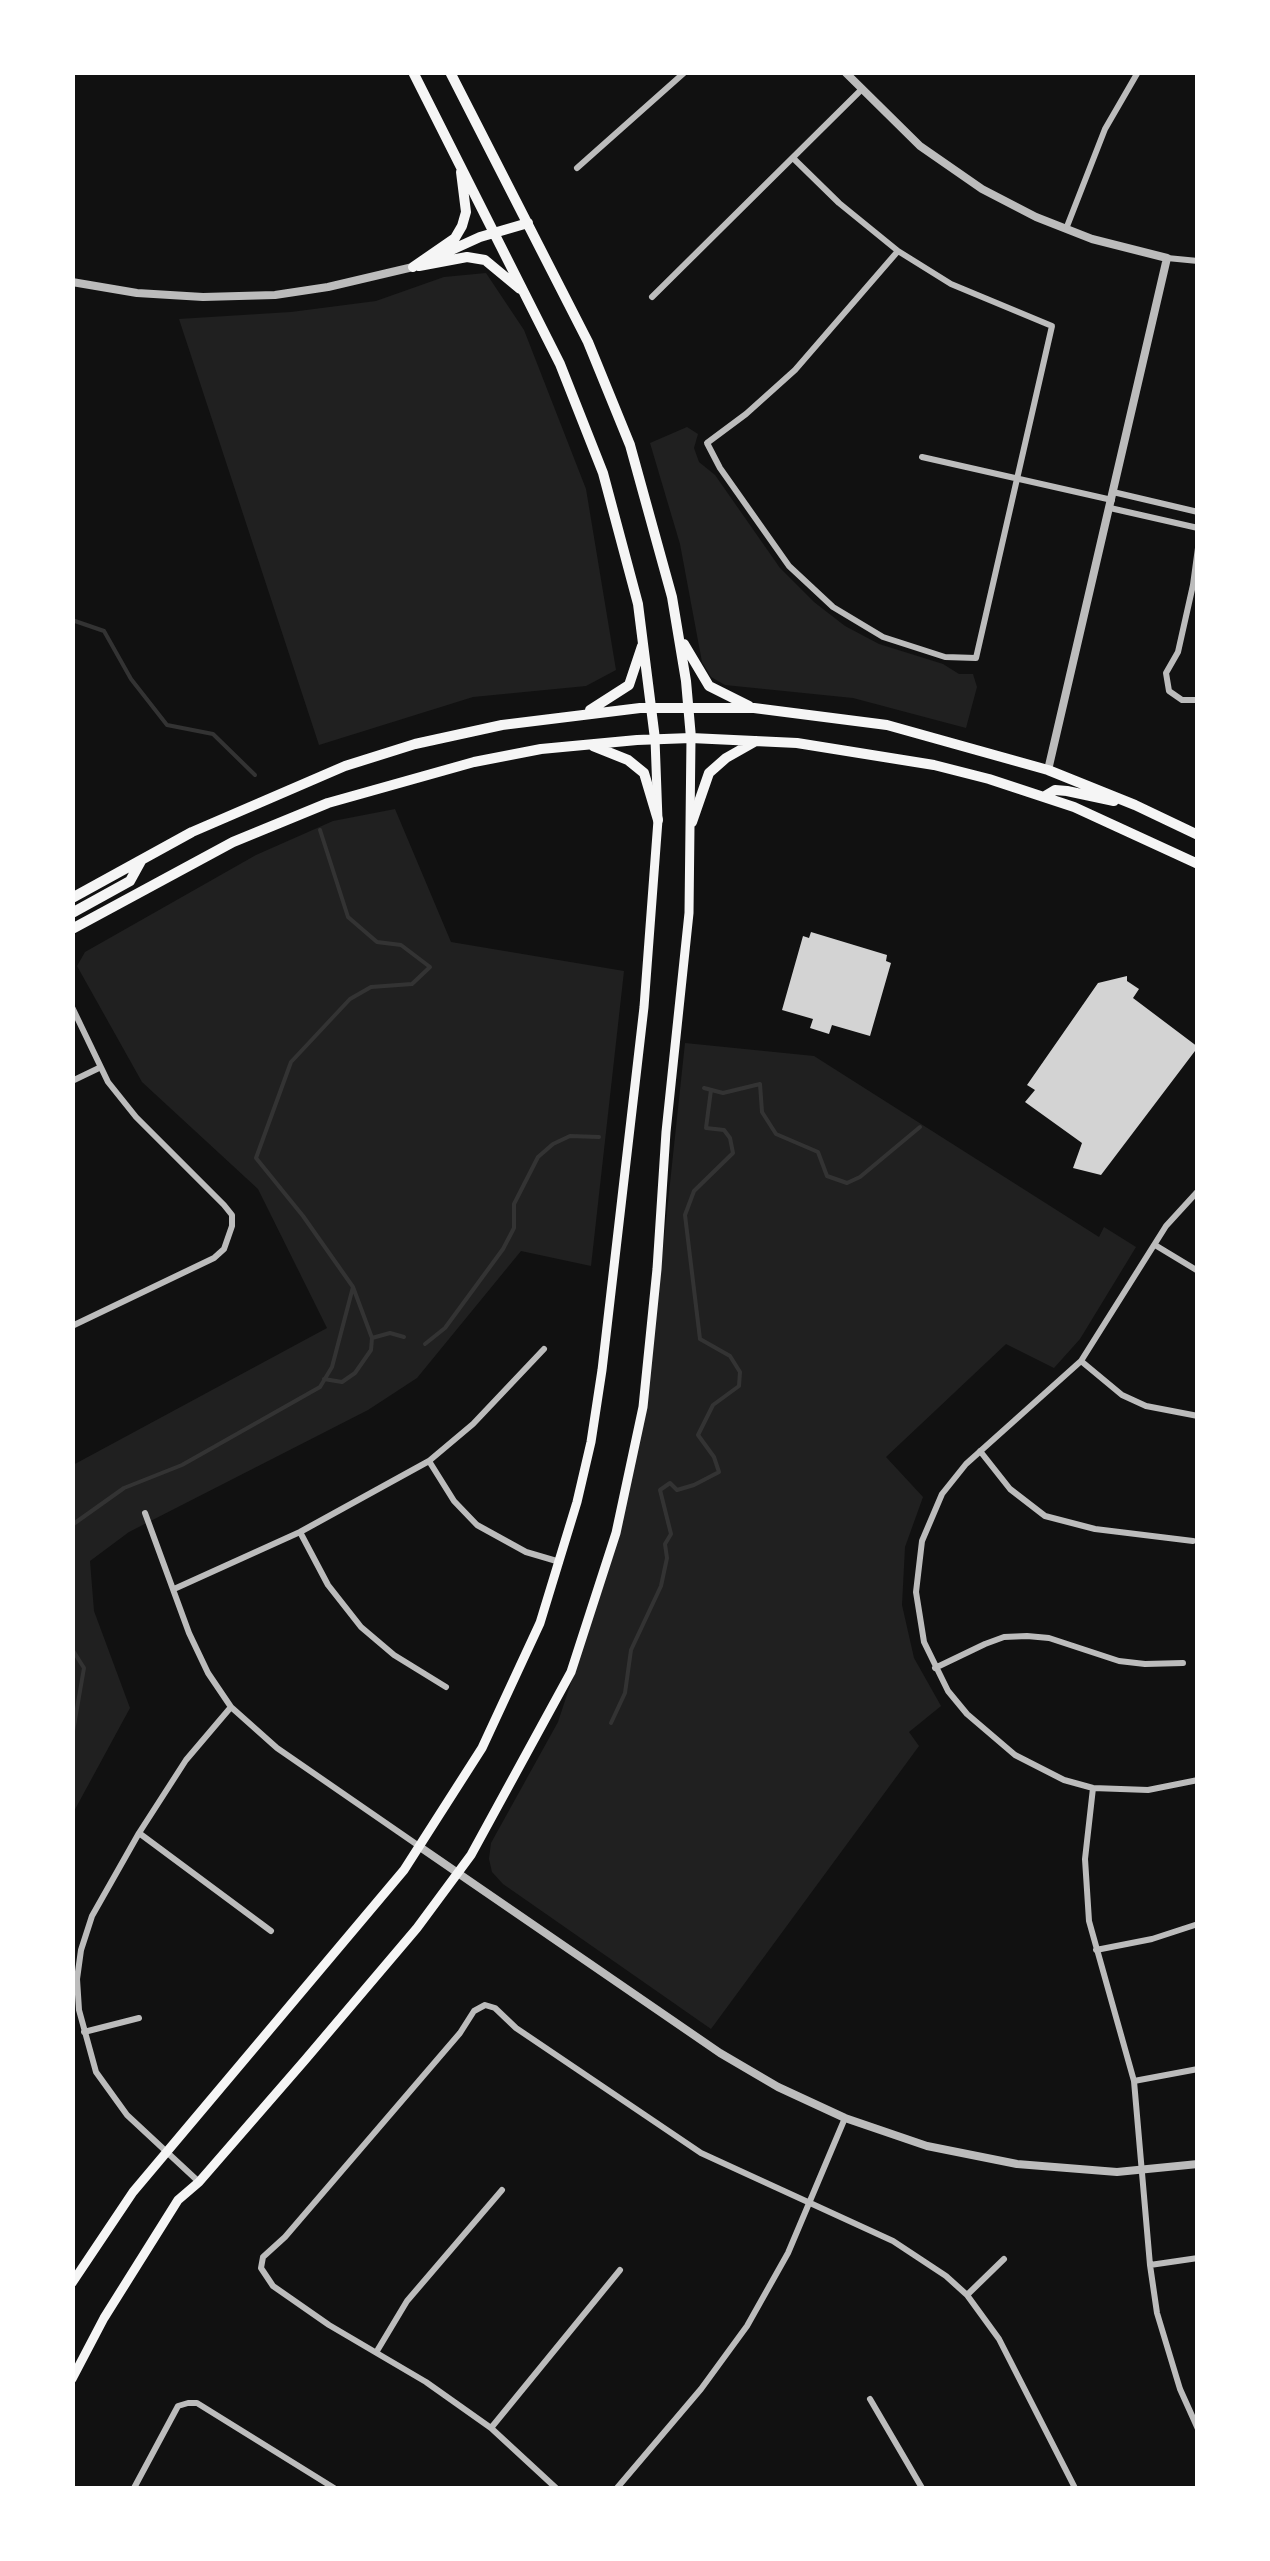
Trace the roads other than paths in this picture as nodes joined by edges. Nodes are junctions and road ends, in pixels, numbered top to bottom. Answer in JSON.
{"nodes":[{"id":1,"x":413,"y":72,"type":"edge"},
{"id":2,"x":450,"y":72,"type":"edge"},
{"id":3,"x":685,"y":72,"type":"edge"},
{"id":4,"x":845,"y":72,"type":"edge"},
{"id":5,"x":1138,"y":72,"type":"edge"},
{"id":6,"x":861,"y":90,"type":"junction"},
{"id":7,"x":793,"y":158,"type":"junction"},
{"id":8,"x":460,"y":165,"type":"junction"},
{"id":9,"x":578,"y":168,"type":"dead end"},
{"id":10,"x":528,"y":223,"type":"junction"},
{"id":11,"x":1066,"y":229,"type":"junction"},
{"id":12,"x":496,"y":232,"type":"junction"},
{"id":13,"x":898,"y":251,"type":"junction"},
{"id":14,"x":1167,"y":258,"type":"junction"},
{"id":15,"x":1198,"y":261,"type":"edge"},
{"id":16,"x":413,"y":266,"type":"junction"},
{"id":17,"x":72,"y":282,"type":"edge"},
{"id":18,"x":524,"y":293,"type":"junction"},
{"id":19,"x":652,"y":297,"type":"dead end"},
{"id":20,"x":922,"y":456,"type":"dead end"},
{"id":21,"x":1017,"y":478,"type":"junction"},
{"id":22,"x":1112,"y":500,"type":"junction"},
{"id":23,"x":1198,"y":512,"type":"edge"},
{"id":24,"x":1198,"y":528,"type":"edge"},
{"id":25,"x":1198,"y":548,"type":"edge"},
{"id":26,"x":679,"y":635,"type":"junction"},
{"id":27,"x":644,"y":640,"type":"junction"},
{"id":28,"x":1198,"y":700,"type":"edge"},
{"id":29,"x":653,"y":708,"type":"junction"},
{"id":30,"x":689,"y":708,"type":"junction"},
{"id":31,"x":754,"y":708,"type":"junction"},
{"id":32,"x":586,"y":712,"type":"junction"},
{"id":33,"x":691,"y":738,"type":"junction"},
{"id":34,"x":655,"y":739,"type":"junction"},
{"id":35,"x":757,"y":741,"type":"junction"},
{"id":36,"x":588,"y":744,"type":"junction"},
{"id":37,"x":1048,"y":770,"type":"junction"},
{"id":38,"x":1045,"y":796,"type":"junction"},
{"id":39,"x":1135,"y":804,"type":"junction"},
{"id":40,"x":658,"y":820,"type":"junction"},
{"id":41,"x":692,"y":822,"type":"junction"},
{"id":42,"x":1198,"y":834,"type":"edge"},
{"id":43,"x":141,"y":860,"type":"junction"},
{"id":44,"x":1198,"y":864,"type":"edge"},
{"id":45,"x":72,"y":898,"type":"edge"},
{"id":46,"x":72,"y":913,"type":"edge"},
{"id":47,"x":72,"y":929,"type":"edge"},
{"id":48,"x":72,"y":1007,"type":"edge"},
{"id":49,"x":99,"y":1068,"type":"junction"},
{"id":50,"x":72,"y":1080,"type":"edge"},
{"id":51,"x":1198,"y":1191,"type":"edge"},
{"id":52,"x":1155,"y":1245,"type":"junction"},
{"id":53,"x":1198,"y":1271,"type":"edge"},
{"id":54,"x":72,"y":1326,"type":"edge"},
{"id":55,"x":544,"y":1349,"type":"dead end"},
{"id":56,"x":1082,"y":1361,"type":"junction"},
{"id":57,"x":1198,"y":1416,"type":"edge"},
{"id":58,"x":980,"y":1451,"type":"junction"},
{"id":59,"x":429,"y":1461,"type":"junction"},
{"id":60,"x":145,"y":1513,"type":"dead end"},
{"id":61,"x":300,"y":1532,"type":"junction"},
{"id":62,"x":1193,"y":1541,"type":"dead end"},
{"id":63,"x":560,"y":1562,"type":"junction"},
{"id":64,"x":174,"y":1589,"type":"junction"},
{"id":65,"x":1183,"y":1662,"type":"dead end"},
{"id":66,"x":935,"y":1668,"type":"junction"},
{"id":67,"x":446,"y":1687,"type":"dead end"},
{"id":68,"x":231,"y":1708,"type":"junction"},
{"id":69,"x":1198,"y":1780,"type":"edge"},
{"id":70,"x":1093,"y":1788,"type":"junction"},
{"id":71,"x":139,"y":1832,"type":"junction"},
{"id":72,"x":420,"y":1846,"type":"junction"},
{"id":73,"x":457,"y":1873,"type":"junction"},
{"id":74,"x":1198,"y":1924,"type":"edge"},
{"id":75,"x":272,"y":1931,"type":"dead end"},
{"id":76,"x":1096,"y":1950,"type":"junction"},
{"id":77,"x":139,"y":2018,"type":"dead end"},
{"id":78,"x":84,"y":2032,"type":"junction"},
{"id":79,"x":1198,"y":2069,"type":"edge"},
{"id":80,"x":1134,"y":2082,"type":"junction"},
{"id":81,"x":845,"y":2118,"type":"junction"},
{"id":82,"x":167,"y":2152,"type":"junction"},
{"id":83,"x":1198,"y":2164,"type":"edge"},
{"id":84,"x":1142,"y":2170,"type":"junction"},
{"id":85,"x":200,"y":2182,"type":"junction"},
{"id":86,"x":502,"y":2190,"type":"dead end"},
{"id":87,"x":810,"y":2204,"type":"junction"},
{"id":88,"x":1198,"y":2258,"type":"edge"},
{"id":89,"x":1004,"y":2259,"type":"dead end"},
{"id":90,"x":1150,"y":2265,"type":"junction"},
{"id":91,"x":620,"y":2270,"type":"dead end"},
{"id":92,"x":72,"y":2283,"type":"edge"},
{"id":93,"x":967,"y":2295,"type":"junction"},
{"id":94,"x":377,"y":2351,"type":"junction"},
{"id":95,"x":72,"y":2379,"type":"edge"},
{"id":96,"x":870,"y":2399,"type":"dead end"},
{"id":97,"x":1194,"y":2411,"type":"edge"},
{"id":98,"x":491,"y":2428,"type":"junction"},
{"id":99,"x":1198,"y":2429,"type":"edge"},
{"id":100,"x":134,"y":2488,"type":"edge"},
{"id":101,"x":334,"y":2488,"type":"edge"},
{"id":102,"x":556,"y":2488,"type":"edge"},
{"id":103,"x":617,"y":2488,"type":"edge"},
{"id":104,"x":922,"y":2488,"type":"edge"},
{"id":105,"x":1075,"y":2488,"type":"edge"}],
"edges":[{"from":1,"to":8,"type":"main road"},
{"from":2,"to":10,"type":"main road"},
{"from":3,"to":9,"type":"street"},
{"from":4,"to":6,"type":"street"},
{"from":5,"to":11,"type":"street"},
{"from":6,"to":7,"type":"street"},
{"from":6,"to":11,"type":"street"},
{"from":7,"to":13,"type":"street"},
{"from":7,"to":19,"type":"street"},
{"from":8,"to":12,"type":"main road"},
{"from":8,"to":16,"type":"main road"},
{"from":10,"to":12,"type":"main road"},
{"from":10,"to":26,"type":"main road"},
{"from":11,"to":14,"type":"street"},
{"from":12,"to":16,"type":"main road"},
{"from":12,"to":18,"type":"main road"},
{"from":13,"to":21,"type":"street"},
{"from":13,"to":21,"type":"street"},
{"from":14,"to":15,"type":"street"},
{"from":14,"to":22,"type":"street"},
{"from":16,"to":17,"type":"street"},
{"from":16,"to":18,"type":"main road"},
{"from":18,"to":27,"type":"main road"},
{"from":20,"to":21,"type":"street"},
{"from":21,"to":22,"type":"street"},
{"from":22,"to":23,"type":"street"},
{"from":22,"to":24,"type":"street"},
{"from":22,"to":37,"type":"street"},
{"from":25,"to":28,"type":"street"},
{"from":26,"to":30,"type":"main road"},
{"from":26,"to":31,"type":"main road"},
{"from":27,"to":29,"type":"main road"},
{"from":27,"to":32,"type":"main road"},
{"from":29,"to":30,"type":"main road"},
{"from":29,"to":32,"type":"main road"},
{"from":29,"to":34,"type":"main road"},
{"from":30,"to":31,"type":"main road"},
{"from":30,"to":33,"type":"main road"},
{"from":31,"to":37,"type":"main road"},
{"from":32,"to":43,"type":"main road"},
{"from":33,"to":34,"type":"main road"},
{"from":33,"to":35,"type":"main road"},
{"from":33,"to":41,"type":"main road"},
{"from":34,"to":36,"type":"main road"},
{"from":34,"to":40,"type":"main road"},
{"from":35,"to":38,"type":"main road"},
{"from":35,"to":41,"type":"main road"},
{"from":36,"to":40,"type":"main road"},
{"from":36,"to":47,"type":"main road"},
{"from":37,"to":39,"type":"main road"},
{"from":38,"to":39,"type":"main road"},
{"from":38,"to":44,"type":"main road"},
{"from":39,"to":42,"type":"main road"},
{"from":40,"to":63,"type":"main road"},
{"from":41,"to":73,"type":"main road"},
{"from":43,"to":45,"type":"main road"},
{"from":43,"to":46,"type":"main road"},
{"from":48,"to":49,"type":"street"},
{"from":49,"to":50,"type":"street"},
{"from":49,"to":54,"type":"street"},
{"from":51,"to":52,"type":"street"},
{"from":52,"to":53,"type":"street"},
{"from":52,"to":56,"type":"street"},
{"from":55,"to":59,"type":"street"},
{"from":56,"to":57,"type":"street"},
{"from":56,"to":58,"type":"street"},
{"from":58,"to":62,"type":"street"},
{"from":58,"to":66,"type":"street"},
{"from":59,"to":61,"type":"street"},
{"from":59,"to":63,"type":"street"},
{"from":60,"to":64,"type":"street"},
{"from":61,"to":64,"type":"street"},
{"from":61,"to":67,"type":"street"},
{"from":63,"to":72,"type":"main road"},
{"from":64,"to":68,"type":"street"},
{"from":65,"to":66,"type":"street"},
{"from":66,"to":70,"type":"street"},
{"from":68,"to":71,"type":"street"},
{"from":68,"to":72,"type":"street"},
{"from":69,"to":70,"type":"street"},
{"from":70,"to":76,"type":"street"},
{"from":71,"to":75,"type":"street"},
{"from":71,"to":78,"type":"street"},
{"from":72,"to":73,"type":"street"},
{"from":72,"to":82,"type":"main road"},
{"from":73,"to":81,"type":"street"},
{"from":73,"to":85,"type":"main road"},
{"from":74,"to":76,"type":"street"},
{"from":76,"to":80,"type":"street"},
{"from":77,"to":78,"type":"street"},
{"from":78,"to":82,"type":"street"},
{"from":79,"to":80,"type":"street"},
{"from":80,"to":84,"type":"street"},
{"from":81,"to":84,"type":"street"},
{"from":81,"to":87,"type":"street"},
{"from":82,"to":85,"type":"street"},
{"from":82,"to":92,"type":"main road"},
{"from":83,"to":84,"type":"street"},
{"from":84,"to":90,"type":"street"},
{"from":85,"to":95,"type":"main road"},
{"from":86,"to":94,"type":"street"},
{"from":87,"to":93,"type":"street"},
{"from":87,"to":94,"type":"street"},
{"from":87,"to":103,"type":"street"},
{"from":88,"to":90,"type":"street"},
{"from":89,"to":93,"type":"street"},
{"from":90,"to":97,"type":"street"},
{"from":91,"to":98,"type":"street"},
{"from":93,"to":105,"type":"street"},
{"from":94,"to":98,"type":"street"},
{"from":96,"to":104,"type":"street"},
{"from":97,"to":99,"type":"street"},
{"from":98,"to":102,"type":"street"},
{"from":100,"to":101,"type":"street"}]}
